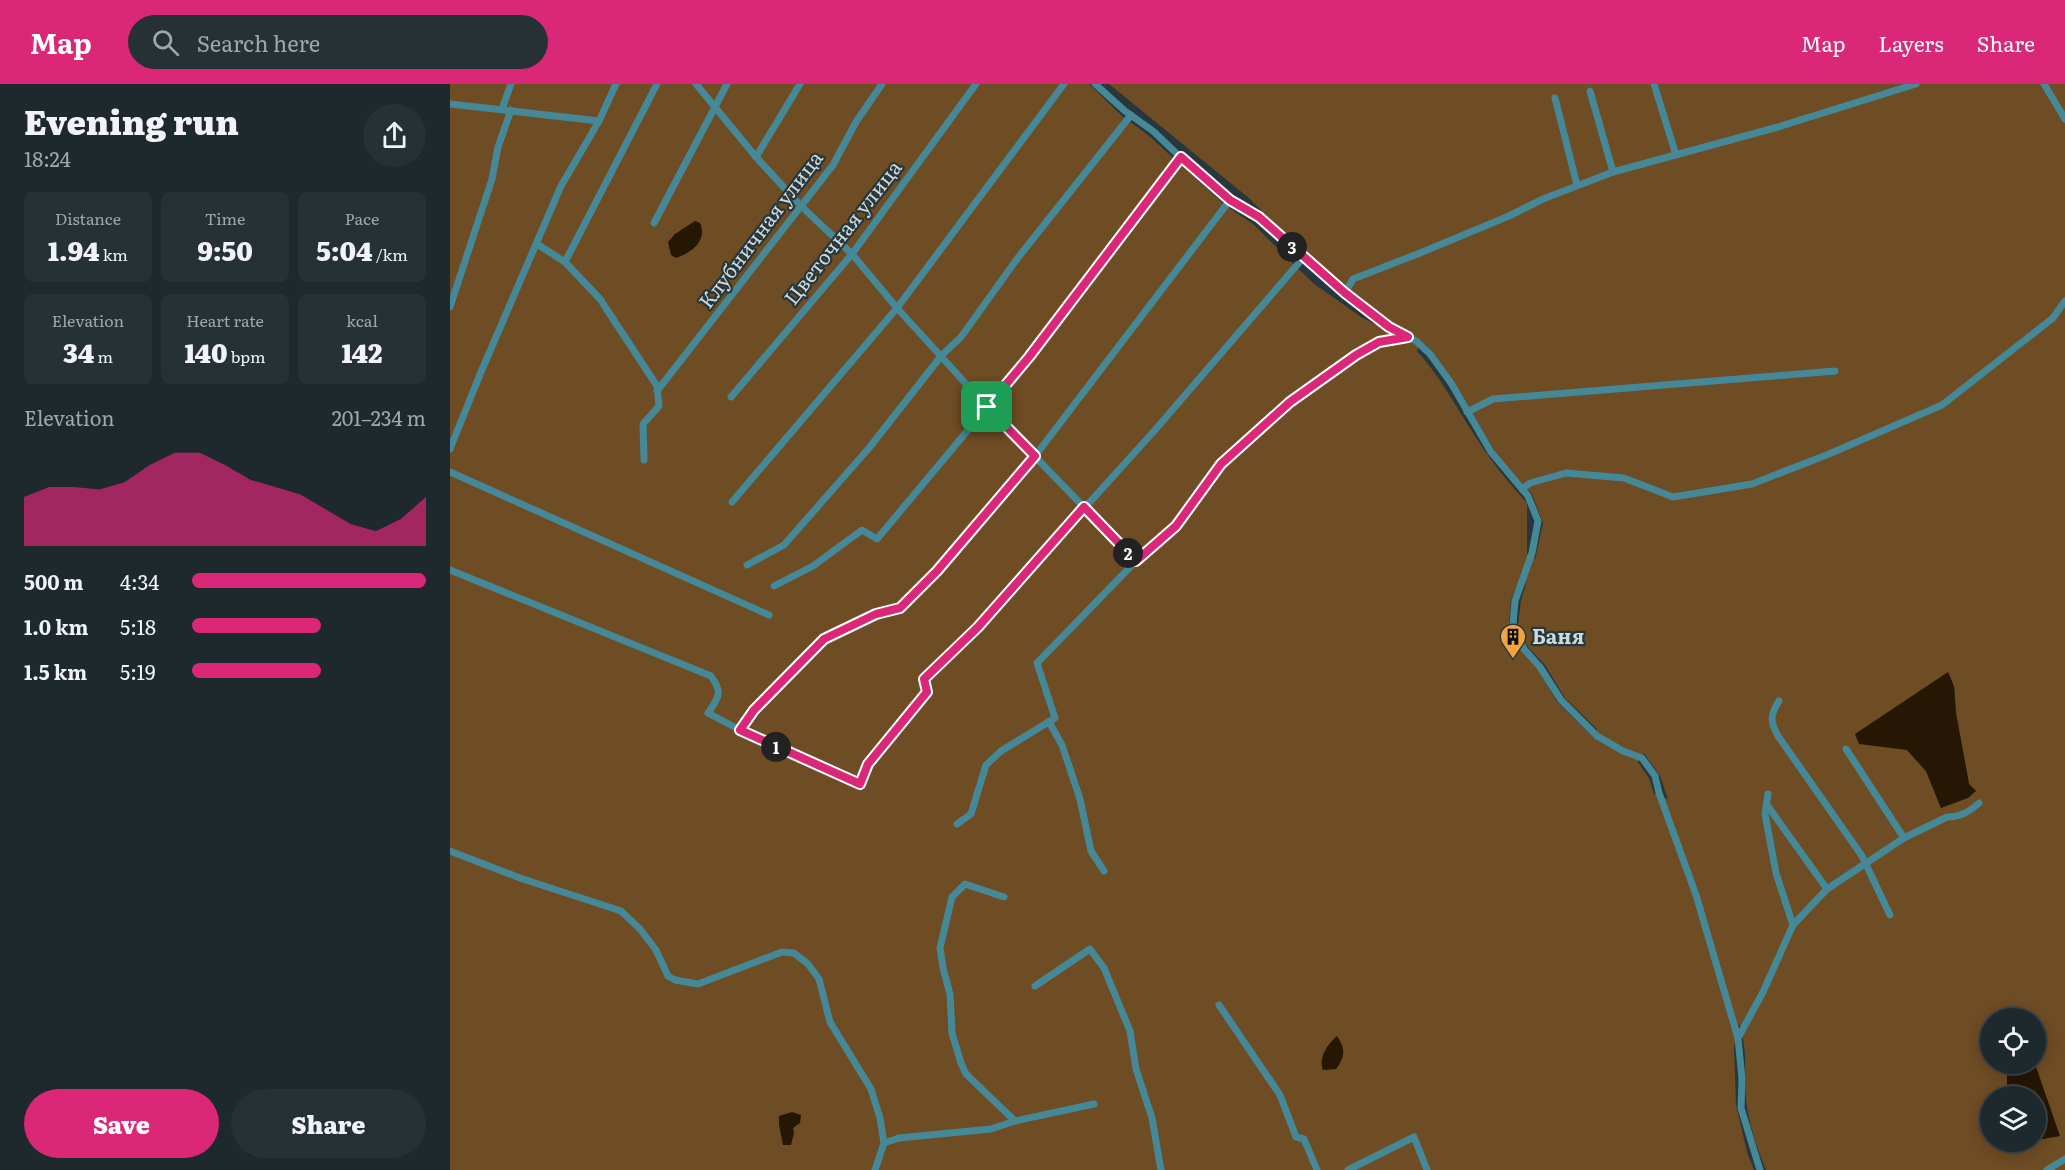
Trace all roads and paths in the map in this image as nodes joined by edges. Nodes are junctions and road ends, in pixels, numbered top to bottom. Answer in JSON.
{"nodes":[{"id":1,"x":511,"y":84,"type":"edge"},
{"id":2,"x":616,"y":84,"type":"edge"},
{"id":3,"x":657,"y":84,"type":"edge"},
{"id":4,"x":696,"y":84,"type":"edge"},
{"id":5,"x":727,"y":84,"type":"edge"},
{"id":6,"x":800,"y":84,"type":"edge"},
{"id":7,"x":882,"y":84,"type":"edge"},
{"id":8,"x":976,"y":84,"type":"edge"},
{"id":9,"x":1064,"y":84,"type":"edge"},
{"id":10,"x":1095,"y":84,"type":"edge"},
{"id":11,"x":1654,"y":84,"type":"edge"},
{"id":12,"x":1916,"y":84,"type":"edge"},
{"id":13,"x":2044,"y":84,"type":"edge"},
{"id":14,"x":1590,"y":91,"type":"dead end"},
{"id":15,"x":1555,"y":98,"type":"dead end"},
{"id":16,"x":450,"y":104,"type":"edge"},
{"id":17,"x":715,"y":106,"type":"junction"},
{"id":18,"x":502,"y":110,"type":"junction"},
{"id":19,"x":511,"y":110,"type":"junction"},
{"id":20,"x":1131,"y":115,"type":"junction"},
{"id":21,"x":2065,"y":119,"type":"edge"},
{"id":22,"x":599,"y":121,"type":"junction"},
{"id":23,"x":1676,"y":155,"type":"junction"},
{"id":24,"x":756,"y":157,"type":"junction"},
{"id":25,"x":1181,"y":157,"type":"junction"},
{"id":26,"x":1613,"y":172,"type":"junction"},
{"id":27,"x":1577,"y":185,"type":"junction"},
{"id":28,"x":1230,"y":200,"type":"junction"},
{"id":29,"x":801,"y":206,"type":"junction"},
{"id":30,"x":654,"y":223,"type":"dead end"},
{"id":31,"x":537,"y":244,"type":"junction"},
{"id":32,"x":852,"y":254,"type":"junction"},
{"id":33,"x":1304,"y":257,"type":"junction"},
{"id":34,"x":566,"y":262,"type":"junction"},
{"id":35,"x":1345,"y":293,"type":"junction"},
{"id":36,"x":2065,"y":301,"type":"edge"},
{"id":37,"x":450,"y":307,"type":"edge"},
{"id":38,"x":897,"y":308,"type":"junction"},
{"id":39,"x":1408,"y":337,"type":"junction"},
{"id":40,"x":942,"y":355,"type":"junction"},
{"id":41,"x":1835,"y":371,"type":"dead end"},
{"id":42,"x":657,"y":391,"type":"junction"},
{"id":43,"x":731,"y":397,"type":"dead end"},
{"id":44,"x":987,"y":407,"type":"junction"},
{"id":45,"x":1467,"y":411,"type":"junction"},
{"id":46,"x":450,"y":449,"type":"edge"},
{"id":47,"x":1035,"y":456,"type":"junction"},
{"id":48,"x":644,"y":460,"type":"dead end"},
{"id":49,"x":450,"y":472,"type":"edge"},
{"id":50,"x":1522,"y":489,"type":"junction"},
{"id":51,"x":732,"y":502,"type":"dead end"},
{"id":52,"x":1084,"y":507,"type":"junction"},
{"id":53,"x":1136,"y":561,"type":"junction"},
{"id":54,"x":747,"y":566,"type":"dead end"},
{"id":55,"x":450,"y":570,"type":"edge"},
{"id":56,"x":774,"y":586,"type":"dead end"},
{"id":57,"x":769,"y":615,"type":"dead end"},
{"id":58,"x":1779,"y":701,"type":"dead end"},
{"id":59,"x":1049,"y":722,"type":"junction"},
{"id":60,"x":740,"y":730,"type":"junction"},
{"id":61,"x":1846,"y":749,"type":"dead end"},
{"id":62,"x":1768,"y":794,"type":"dead end"},
{"id":63,"x":1979,"y":803,"type":"dead end"},
{"id":64,"x":1767,"y":805,"type":"junction"},
{"id":65,"x":957,"y":824,"type":"dead end"},
{"id":66,"x":1904,"y":838,"type":"junction"},
{"id":67,"x":450,"y":851,"type":"edge"},
{"id":68,"x":1866,"y":864,"type":"junction"},
{"id":69,"x":1104,"y":871,"type":"dead end"},
{"id":70,"x":1827,"y":889,"type":"junction"},
{"id":71,"x":1004,"y":897,"type":"dead end"},
{"id":72,"x":1890,"y":915,"type":"dead end"},
{"id":73,"x":1793,"y":924,"type":"junction"},
{"id":74,"x":1035,"y":986,"type":"dead end"},
{"id":75,"x":1219,"y":1005,"type":"dead end"},
{"id":76,"x":1738,"y":1038,"type":"junction"},
{"id":77,"x":1094,"y":1104,"type":"dead end"},
{"id":78,"x":1015,"y":1121,"type":"junction"},
{"id":79,"x":884,"y":1143,"type":"junction"},
{"id":80,"x":2065,"y":1159,"type":"edge"},
{"id":81,"x":875,"y":1170,"type":"edge"},
{"id":82,"x":1161,"y":1170,"type":"edge"},
{"id":83,"x":1317,"y":1170,"type":"edge"},
{"id":84,"x":1348,"y":1170,"type":"edge"},
{"id":85,"x":1427,"y":1170,"type":"edge"},
{"id":86,"x":1760,"y":1170,"type":"edge"},
{"id":87,"x":2047,"y":1170,"type":"edge"}],
"edges":[{"from":1,"to":18,"type":"street"},
{"from":2,"to":22,"type":"street"},
{"from":3,"to":34,"type":"street"},
{"from":4,"to":17,"type":"street"},
{"from":5,"to":17,"type":"street"},
{"from":6,"to":24,"type":"street"},
{"from":7,"to":29,"type":"street","name":"Клубничная улица"},
{"from":8,"to":32,"type":"street","name":"Цветочная улица"},
{"from":9,"to":38,"type":"street"},
{"from":10,"to":20,"type":"street"},
{"from":11,"to":23,"type":"street"},
{"from":12,"to":23,"type":"street"},
{"from":13,"to":21,"type":"street"},
{"from":14,"to":26,"type":"street"},
{"from":15,"to":27,"type":"street"},
{"from":16,"to":18,"type":"street"},
{"from":17,"to":24,"type":"street"},
{"from":17,"to":30,"type":"street"},
{"from":18,"to":19,"type":"street"},
{"from":19,"to":22,"type":"street"},
{"from":19,"to":37,"type":"street"},
{"from":20,"to":25,"type":"street"},
{"from":20,"to":40,"type":"street"},
{"from":22,"to":31,"type":"street"},
{"from":23,"to":26,"type":"street"},
{"from":24,"to":29,"type":"street"},
{"from":25,"to":28,"type":"street"},
{"from":25,"to":44,"type":"street"},
{"from":26,"to":27,"type":"street"},
{"from":27,"to":35,"type":"street"},
{"from":28,"to":33,"type":"street"},
{"from":28,"to":47,"type":"street"},
{"from":29,"to":32,"type":"street"},
{"from":29,"to":42,"type":"street","name":"Клубничная улица"},
{"from":31,"to":34,"type":"street"},
{"from":31,"to":46,"type":"street"},
{"from":32,"to":38,"type":"street"},
{"from":32,"to":43,"type":"street","name":"Цветочная улица"},
{"from":33,"to":35,"type":"street"},
{"from":33,"to":52,"type":"street"},
{"from":34,"to":42,"type":"street"},
{"from":35,"to":39,"type":"street"},
{"from":36,"to":50,"type":"street"},
{"from":38,"to":40,"type":"street"},
{"from":38,"to":51,"type":"street"},
{"from":39,"to":45,"type":"street"},
{"from":39,"to":53,"type":"street"},
{"from":40,"to":44,"type":"street"},
{"from":40,"to":54,"type":"street"},
{"from":41,"to":45,"type":"street"},
{"from":42,"to":48,"type":"street"},
{"from":44,"to":47,"type":"street"},
{"from":44,"to":56,"type":"street"},
{"from":45,"to":50,"type":"street"},
{"from":47,"to":52,"type":"street"},
{"from":47,"to":60,"type":"street"},
{"from":49,"to":57,"type":"street"},
{"from":50,"to":76,"type":"street"},
{"from":52,"to":53,"type":"street"},
{"from":52,"to":60,"type":"street"},
{"from":53,"to":59,"type":"street"},
{"from":55,"to":60,"type":"street"},
{"from":58,"to":68,"type":"street"},
{"from":59,"to":65,"type":"street"},
{"from":59,"to":69,"type":"street"},
{"from":61,"to":66,"type":"street"},
{"from":62,"to":64,"type":"street"},
{"from":63,"to":66,"type":"street"},
{"from":64,"to":70,"type":"street"},
{"from":64,"to":73,"type":"street"},
{"from":66,"to":68,"type":"street"},
{"from":67,"to":79,"type":"street"},
{"from":68,"to":70,"type":"street"},
{"from":68,"to":72,"type":"street"},
{"from":70,"to":73,"type":"street"},
{"from":71,"to":78,"type":"street"},
{"from":73,"to":76,"type":"street"},
{"from":74,"to":82,"type":"street"},
{"from":75,"to":83,"type":"street"},
{"from":76,"to":86,"type":"street"},
{"from":77,"to":78,"type":"street"},
{"from":78,"to":79,"type":"street"},
{"from":79,"to":81,"type":"street"},
{"from":80,"to":87,"type":"street"},
{"from":84,"to":85,"type":"street"}]}
